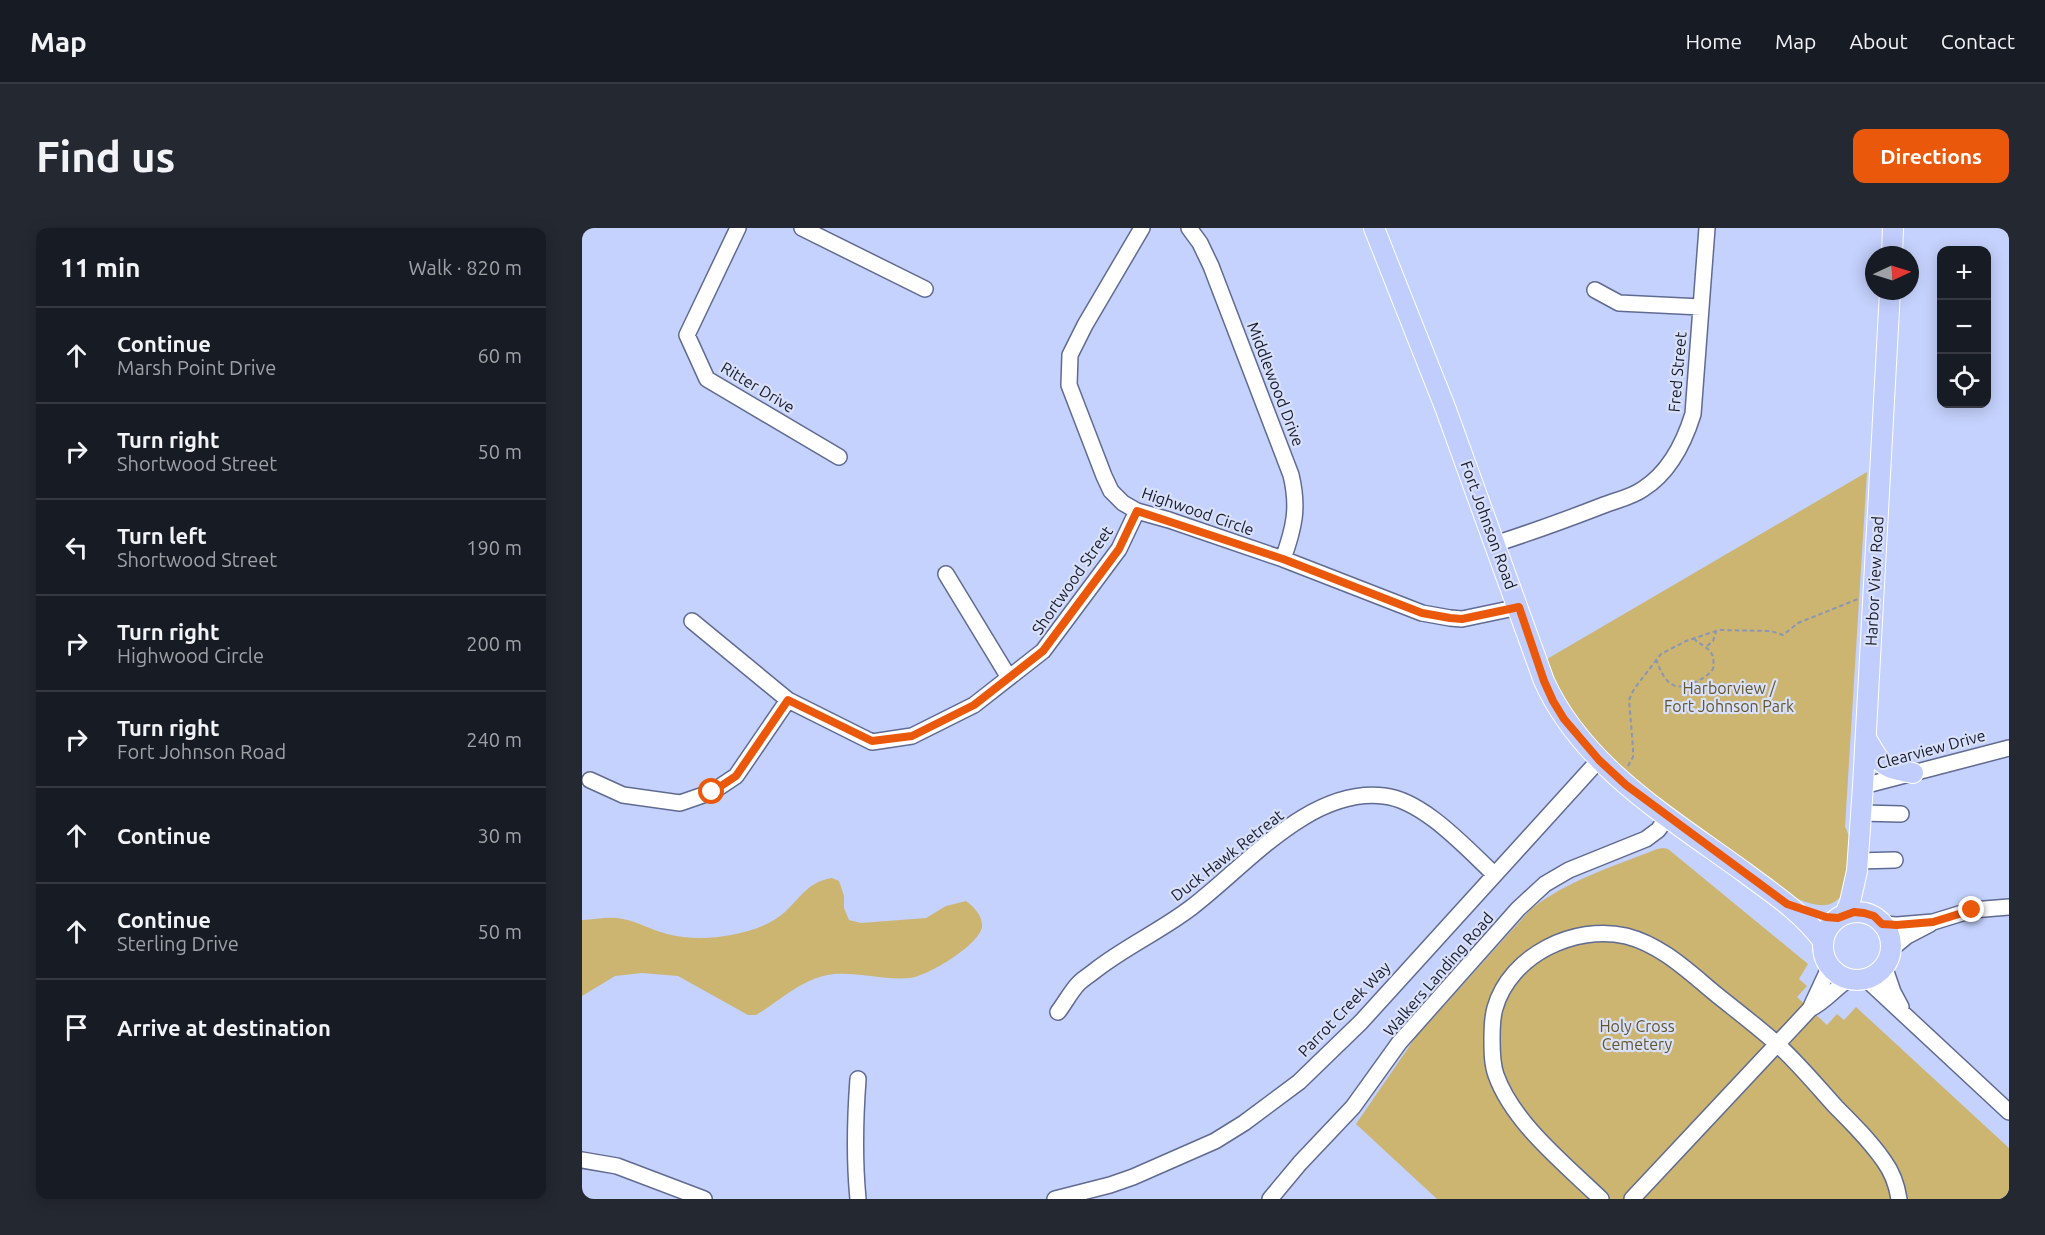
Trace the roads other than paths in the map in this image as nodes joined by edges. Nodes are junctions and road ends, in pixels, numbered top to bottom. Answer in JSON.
{"nodes":[{"id":1,"x":738,"y":228,"type":"edge"},
{"id":2,"x":802,"y":228,"type":"edge"},
{"id":3,"x":1142,"y":228,"type":"edge"},
{"id":4,"x":1189,"y":228,"type":"edge"},
{"id":5,"x":1374,"y":228,"type":"edge"},
{"id":6,"x":1707,"y":228,"type":"edge"},
{"id":7,"x":1893,"y":228,"type":"edge"},
{"id":8,"x":1892,"y":246,"type":"edge"},
{"id":9,"x":925,"y":289,"type":"dead end"},
{"id":10,"x":1595,"y":290,"type":"dead end"},
{"id":11,"x":1890,"y":300,"type":"edge"},
{"id":12,"x":1701,"y":307,"type":"junction"},
{"id":13,"x":839,"y":457,"type":"dead end"},
{"id":14,"x":1137,"y":511,"type":"junction"},
{"id":15,"x":1495,"y":544,"type":"junction"},
{"id":16,"x":1283,"y":559,"type":"junction"},
{"id":17,"x":946,"y":574,"type":"dead end"},
{"id":18,"x":1519,"y":607,"type":"junction"},
{"id":19,"x":692,"y":621,"type":"dead end"},
{"id":20,"x":1008,"y":676,"type":"junction"},
{"id":21,"x":788,"y":700,"type":"junction"},
{"id":22,"x":1866,"y":738,"type":"junction"},
{"id":23,"x":2009,"y":748,"type":"edge"},
{"id":24,"x":1599,"y":760,"type":"junction"},
{"id":25,"x":1913,"y":773,"type":"junction"},
{"id":26,"x":590,"y":780,"type":"dead end"},
{"id":27,"x":1863,"y":786,"type":"junction"},
{"id":28,"x":1861,"y":813,"type":"junction"},
{"id":29,"x":1900,"y":814,"type":"dead end"},
{"id":30,"x":1668,"y":817,"type":"junction"},
{"id":31,"x":1896,"y":860,"type":"dead end"},
{"id":32,"x":1857,"y":866,"type":"junction"},
{"id":33,"x":1494,"y":874,"type":"junction"},
{"id":34,"x":1787,"y":904,"type":"junction"},
{"id":35,"x":2009,"y":907,"type":"edge"},
{"id":36,"x":1841,"y":916,"type":"junction"},
{"id":37,"x":1878,"y":920,"type":"junction"},
{"id":38,"x":1933,"y":922,"type":"junction"},
{"id":39,"x":1823,"y":941,"type":"junction"},
{"id":40,"x":1887,"y":958,"type":"junction"},
{"id":41,"x":1830,"y":966,"type":"junction"},
{"id":42,"x":1857,"y":979,"type":"junction"},
{"id":43,"x":1810,"y":1009,"type":"junction"},
{"id":44,"x":1058,"y":1012,"type":"dead end"},
{"id":45,"x":1909,"y":1019,"type":"junction"},
{"id":46,"x":1777,"y":1044,"type":"junction"},
{"id":47,"x":858,"y":1079,"type":"dead end"},
{"id":48,"x":2009,"y":1112,"type":"edge"},
{"id":49,"x":582,"y":1160,"type":"edge"},
{"id":50,"x":704,"y":1199,"type":"edge"},
{"id":51,"x":858,"y":1199,"type":"edge"},
{"id":52,"x":1055,"y":1199,"type":"edge"},
{"id":53,"x":1270,"y":1199,"type":"edge"},
{"id":54,"x":1601,"y":1199,"type":"edge"},
{"id":55,"x":1632,"y":1199,"type":"edge"},
{"id":56,"x":1899,"y":1199,"type":"edge"}],
"edges":[{"from":1,"to":13,"type":"street","name":"Ritter Drive"},
{"from":2,"to":9,"type":"street"},
{"from":3,"to":14,"type":"street","name":"Highwood Circle"},
{"from":4,"to":16,"type":"street","name":"Middlewood Drive"},
{"from":5,"to":15,"type":"main road","name":"Fort Johnson Road"},
{"from":6,"to":12,"type":"street","name":"Fred Street"},
{"from":7,"to":8,"type":"main road"},
{"from":10,"to":12,"type":"street"},
{"from":11,"to":22,"type":"main road","name":"Harbor View Road"},
{"from":12,"to":15,"type":"street","name":"Fred Street"},
{"from":14,"to":16,"type":"street","name":"Highwood Circle"},
{"from":14,"to":20,"type":"street","name":"Shortwood Street"},
{"from":15,"to":18,"type":"main road","name":"Fort Johnson Road"},
{"from":16,"to":18,"type":"street","name":"Highwood Circle"},
{"from":17,"to":20,"type":"street"},
{"from":18,"to":24,"type":"main road","name":"Fort Johnson Road"},
{"from":19,"to":21,"type":"street","name":"Shortwood Street"},
{"from":20,"to":21,"type":"street","name":"Shortwood Street"},
{"from":21,"to":26,"type":"street"},
{"from":22,"to":25,"type":"main road"},
{"from":22,"to":27,"type":"main road","name":"Harbor View Road"},
{"from":23,"to":25,"type":"street","name":"Clearview Drive"},
{"from":24,"to":30,"type":"main road","name":"Fort Johnson Road"},
{"from":24,"to":33,"type":"street","name":"Parrot Creek Way"},
{"from":25,"to":27,"type":"street","name":"Clearview Drive"},
{"from":27,"to":28,"type":"main road","name":"Harbor View Road"},
{"from":28,"to":29,"type":"street"},
{"from":28,"to":32,"type":"main road","name":"Harbor View Road"},
{"from":30,"to":34,"type":"main road","name":"Fort Johnson Road"},
{"from":30,"to":53,"type":"street","name":"Walkers Landing Road"},
{"from":31,"to":32,"type":"street"},
{"from":32,"to":36,"type":"main road","name":"Harbor View Road"},
{"from":32,"to":37,"type":"main road","name":"Harbor View Road"},
{"from":33,"to":44,"type":"street","name":"Duck Hawk Retreat"},
{"from":33,"to":52,"type":"street","name":"Parrot Creek Way"},
{"from":34,"to":36,"type":"main road","name":"Fort Johnson Road"},
{"from":34,"to":39,"type":"main road","name":"Fort Johnson Road"},
{"from":35,"to":38,"type":"street"},
{"from":36,"to":37,"type":"main road"},
{"from":36,"to":39,"type":"main road"},
{"from":37,"to":38,"type":"street"},
{"from":37,"to":40,"type":"main road"},
{"from":38,"to":40,"type":"street"},
{"from":39,"to":41,"type":"main road"},
{"from":40,"to":42,"type":"main road"},
{"from":40,"to":45,"type":"street"},
{"from":41,"to":42,"type":"main road"},
{"from":41,"to":43,"type":"street"},
{"from":42,"to":43,"type":"street"},
{"from":42,"to":45,"type":"street"},
{"from":43,"to":46,"type":"street"},
{"from":45,"to":48,"type":"street"},
{"from":46,"to":54,"type":"street"},
{"from":46,"to":55,"type":"street"},
{"from":46,"to":56,"type":"street"},
{"from":47,"to":51,"type":"street"},
{"from":49,"to":50,"type":"street"}]}
